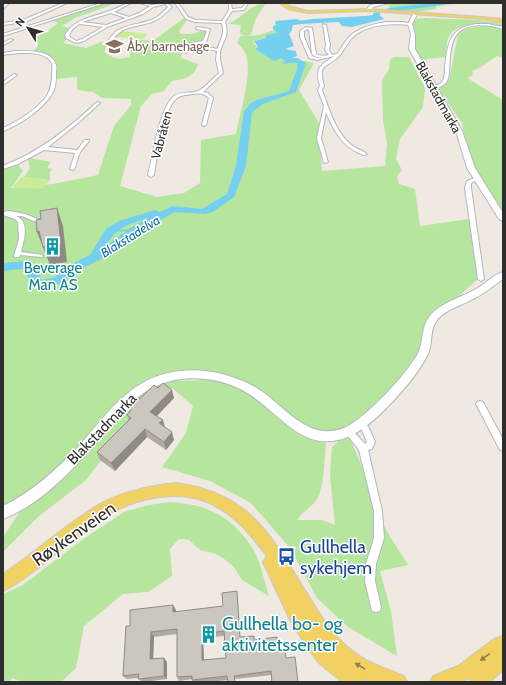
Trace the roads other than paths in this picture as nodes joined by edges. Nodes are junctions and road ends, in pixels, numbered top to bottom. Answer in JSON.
{"nodes":[{"id":1,"x":8,"y":3,"type":"edge"},
{"id":2,"x":66,"y":3,"type":"edge"},
{"id":3,"x":104,"y":3,"type":"edge"},
{"id":4,"x":130,"y":3,"type":"edge"},
{"id":5,"x":141,"y":3,"type":"edge"},
{"id":6,"x":166,"y":3,"type":"edge"},
{"id":7,"x":176,"y":3,"type":"edge"},
{"id":8,"x":230,"y":3,"type":"edge"},
{"id":9,"x":247,"y":3,"type":"edge"},
{"id":10,"x":282,"y":3,"type":"edge"},
{"id":11,"x":388,"y":3,"type":"edge"},
{"id":12,"x":152,"y":6,"type":"junction"},
{"id":13,"x":3,"y":8,"type":"edge"},
{"id":14,"x":371,"y":9,"type":"junction"},
{"id":15,"x":231,"y":10,"type":"junction"},
{"id":16,"x":111,"y":12,"type":"junction"},
{"id":17,"x":142,"y":13,"type":"junction"},
{"id":18,"x":415,"y":15,"type":"junction"},
{"id":19,"x":160,"y":16,"type":"junction"},
{"id":20,"x":130,"y":18,"type":"junction"},
{"id":21,"x":80,"y":22,"type":"junction"},
{"id":22,"x":223,"y":22,"type":"junction"},
{"id":23,"x":503,"y":22,"type":"edge"},
{"id":24,"x":3,"y":24,"type":"edge"},
{"id":25,"x":410,"y":24,"type":"junction"},
{"id":26,"x":324,"y":25,"type":"dead end"},
{"id":27,"x":106,"y":26,"type":"junction"},
{"id":28,"x":196,"y":28,"type":"dead end"},
{"id":29,"x":503,"y":28,"type":"edge"},
{"id":30,"x":3,"y":35,"type":"edge"},
{"id":31,"x":11,"y":40,"type":"dead end"},
{"id":32,"x":111,"y":40,"type":"dead end"},
{"id":33,"x":204,"y":42,"type":"junction"},
{"id":34,"x":3,"y":44,"type":"edge"},
{"id":35,"x":219,"y":50,"type":"junction"},
{"id":36,"x":186,"y":52,"type":"dead end"},
{"id":37,"x":3,"y":54,"type":"edge"},
{"id":38,"x":337,"y":55,"type":"junction"},
{"id":39,"x":328,"y":56,"type":"junction"},
{"id":40,"x":15,"y":75,"type":"dead end"},
{"id":41,"x":3,"y":84,"type":"edge"},
{"id":42,"x":435,"y":87,"type":"junction"},
{"id":43,"x":200,"y":92,"type":"junction"},
{"id":44,"x":98,"y":103,"type":"dead end"},
{"id":45,"x":325,"y":107,"type":"junction"},
{"id":46,"x":204,"y":126,"type":"dead end"},
{"id":47,"x":3,"y":130,"type":"edge"},
{"id":48,"x":87,"y":141,"type":"dead end"},
{"id":49,"x":42,"y":148,"type":"junction"},
{"id":50,"x":78,"y":152,"type":"junction"},
{"id":51,"x":365,"y":154,"type":"dead end"},
{"id":52,"x":326,"y":162,"type":"dead end"},
{"id":53,"x":3,"y":168,"type":"edge"},
{"id":54,"x":72,"y":169,"type":"dead end"},
{"id":55,"x":150,"y":175,"type":"dead end"},
{"id":56,"x":477,"y":179,"type":"junction"},
{"id":57,"x":3,"y":213,"type":"edge"},
{"id":58,"x":503,"y":219,"type":"edge"},
{"id":59,"x":43,"y":223,"type":"edge"},
{"id":60,"x":40,"y":256,"type":"dead end"},
{"id":61,"x":503,"y":275,"type":"edge"},
{"id":62,"x":480,"y":279,"type":"dead end"},
{"id":63,"x":480,"y":404,"type":"dead end"},
{"id":64,"x":365,"y":428,"type":"dead end"},
{"id":65,"x":349,"y":432,"type":"junction"},
{"id":66,"x":503,"y":447,"type":"edge"},
{"id":67,"x":363,"y":448,"type":"junction"},
{"id":68,"x":3,"y":513,"type":"edge"},
{"id":69,"x":255,"y":530,"type":"junction"},
{"id":70,"x":3,"y":583,"type":"edge"},
{"id":71,"x":376,"y":607,"type":"dead end"},
{"id":72,"x":503,"y":644,"type":"edge"},
{"id":73,"x":503,"y":658,"type":"edge"},
{"id":74,"x":357,"y":682,"type":"edge"},
{"id":75,"x":396,"y":682,"type":"edge"},
{"id":76,"x":439,"y":682,"type":"edge"},
{"id":77,"x":478,"y":682,"type":"edge"}],
"edges":[{"from":1,"to":13,"type":"street"},
{"from":2,"to":24,"type":"street"},
{"from":3,"to":30,"type":"street"},
{"from":4,"to":16,"type":"street"},
{"from":5,"to":12,"type":"street"},
{"from":6,"to":12,"type":"street"},
{"from":6,"to":19,"type":"street"},
{"from":7,"to":22,"type":"street"},
{"from":8,"to":15,"type":"street"},
{"from":9,"to":15,"type":"street"},
{"from":10,"to":14,"type":"main road"},
{"from":11,"to":14,"type":"street"},
{"from":12,"to":17,"type":"street"},
{"from":14,"to":18,"type":"main road"},
{"from":15,"to":22,"type":"street"},
{"from":16,"to":20,"type":"street"},
{"from":16,"to":21,"type":"street"},
{"from":17,"to":19,"type":"street"},
{"from":17,"to":20,"type":"street"},
{"from":18,"to":23,"type":"main road"},
{"from":18,"to":25,"type":"main road"},
{"from":19,"to":32,"type":"street"},
{"from":20,"to":27,"type":"street"},
{"from":21,"to":27,"type":"street"},
{"from":21,"to":27,"type":"street"},
{"from":22,"to":35,"type":"street"},
{"from":25,"to":38,"type":"street"},
{"from":25,"to":42,"type":"main road","name":"Blakstadmarka"},
{"from":26,"to":39,"type":"street"},
{"from":28,"to":33,"type":"street"},
{"from":29,"to":42,"type":"street"},
{"from":31,"to":34,"type":"street"},
{"from":33,"to":35,"type":"street"},
{"from":33,"to":36,"type":"street"},
{"from":35,"to":43,"type":"street"},
{"from":37,"to":47,"type":"street"},
{"from":38,"to":39,"type":"street"},
{"from":38,"to":45,"type":"street"},
{"from":39,"to":39,"type":"street"},
{"from":40,"to":41,"type":"street"},
{"from":42,"to":56,"type":"main road","name":"Blakstadmarka"},
{"from":43,"to":46,"type":"street"},
{"from":43,"to":55,"type":"street","name":"Vabråten"},
{"from":44,"to":49,"type":"street"},
{"from":45,"to":51,"type":"street"},
{"from":45,"to":52,"type":"street"},
{"from":48,"to":50,"type":"street"},
{"from":49,"to":50,"type":"street"},
{"from":49,"to":53,"type":"street"},
{"from":50,"to":54,"type":"street"},
{"from":56,"to":58,"type":"main road","name":"Blakstadmarka"},
{"from":56,"to":62,"type":"street"},
{"from":57,"to":59,"type":"street"},
{"from":57,"to":60,"type":"street"},
{"from":61,"to":65,"type":"main road","name":"Blakstadmarka"},
{"from":63,"to":66,"type":"street"},
{"from":64,"to":67,"type":"street"},
{"from":65,"to":67,"type":"street"},
{"from":65,"to":68,"type":"main road","name":"Blakstadmarka"},
{"from":67,"to":71,"type":"street"},
{"from":69,"to":70,"type":"main road","name":"Røykenveien"},
{"from":69,"to":74,"type":"main road","name":"Røykenveien"},
{"from":75,"to":69,"type":"main road","name":"Røykenveien","one_way":true},
{"from":72,"to":76,"type":"main road","one_way":true},
{"from":73,"to":77,"type":"main road"}]}
